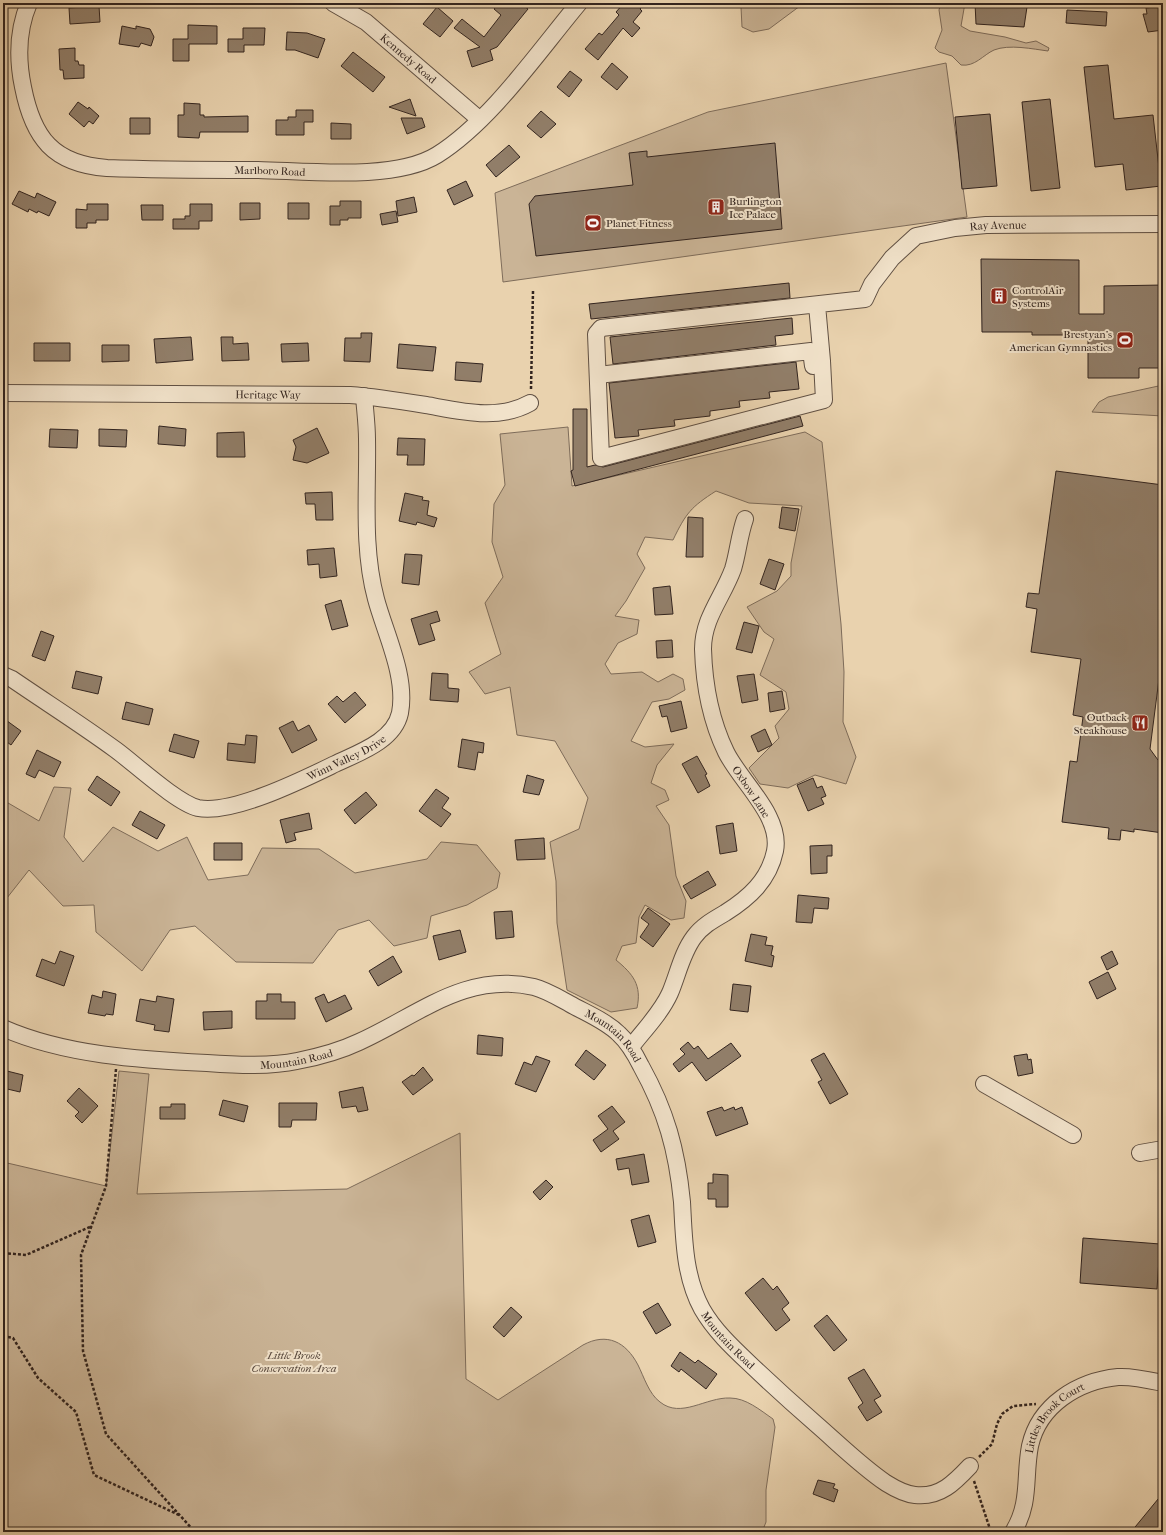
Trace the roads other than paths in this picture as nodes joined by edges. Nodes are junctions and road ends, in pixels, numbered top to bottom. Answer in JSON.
{"nodes":[{"id":1,"x":29,"y":3,"type":"edge"},
{"id":2,"x":333,"y":3,"type":"edge"},
{"id":3,"x":579,"y":3,"type":"edge"},
{"id":4,"x":480,"y":119,"type":"junction"},
{"id":5,"x":1163,"y":224,"type":"edge"},
{"id":6,"x":817,"y":305,"type":"junction"},
{"id":7,"x":822,"y":365,"type":"junction"},
{"id":8,"x":598,"y":375,"type":"junction"},
{"id":9,"x":3,"y":393,"type":"edge"},
{"id":10,"x":364,"y":396,"type":"junction"},
{"id":11,"x":530,"y":403,"type":"road end"},
{"id":12,"x":745,"y":519,"type":"dead end"},
{"id":13,"x":3,"y":675,"type":"edge"},
{"id":14,"x":3,"y":1028,"type":"edge"},
{"id":15,"x":631,"y":1047,"type":"junction"},
{"id":16,"x":984,"y":1084,"type":"dead end"},
{"id":17,"x":1074,"y":1135,"type":"dead end"},
{"id":18,"x":1163,"y":1149,"type":"edge"},
{"id":19,"x":1140,"y":1153,"type":"dead end"},
{"id":20,"x":1163,"y":1383,"type":"edge"},
{"id":21,"x":970,"y":1466,"type":"road end"},
{"id":22,"x":1013,"y":1532,"type":"edge"}],
"edges":[{"from":1,"to":4,"type":"street","name":"Marlboro Road"},
{"from":2,"to":4,"type":"street","name":"Kennedy Road"},
{"from":3,"to":4,"type":"street","name":"Marlboro Road"},
{"from":5,"to":6,"type":"street","name":"Ray Avenue"},
{"from":6,"to":7,"type":"street"},
{"from":6,"to":8,"type":"street"},
{"from":7,"to":8,"type":"street"},
{"from":7,"to":8,"type":"street"},
{"from":9,"to":10,"type":"street","name":"Heritage Way"},
{"from":10,"to":11,"type":"street","name":"Heritage Way"},
{"from":10,"to":13,"type":"street","name":"Winn Valley Drive"},
{"from":12,"to":15,"type":"street","name":"Oxbow Lane"},
{"from":14,"to":15,"type":"street","name":"Mountain Road"},
{"from":15,"to":21,"type":"street","name":"Mountain Road"},
{"from":16,"to":17,"type":"street"},
{"from":18,"to":19,"type":"street"},
{"from":20,"to":22,"type":"street","name":"Littles Brook Court"}]}
